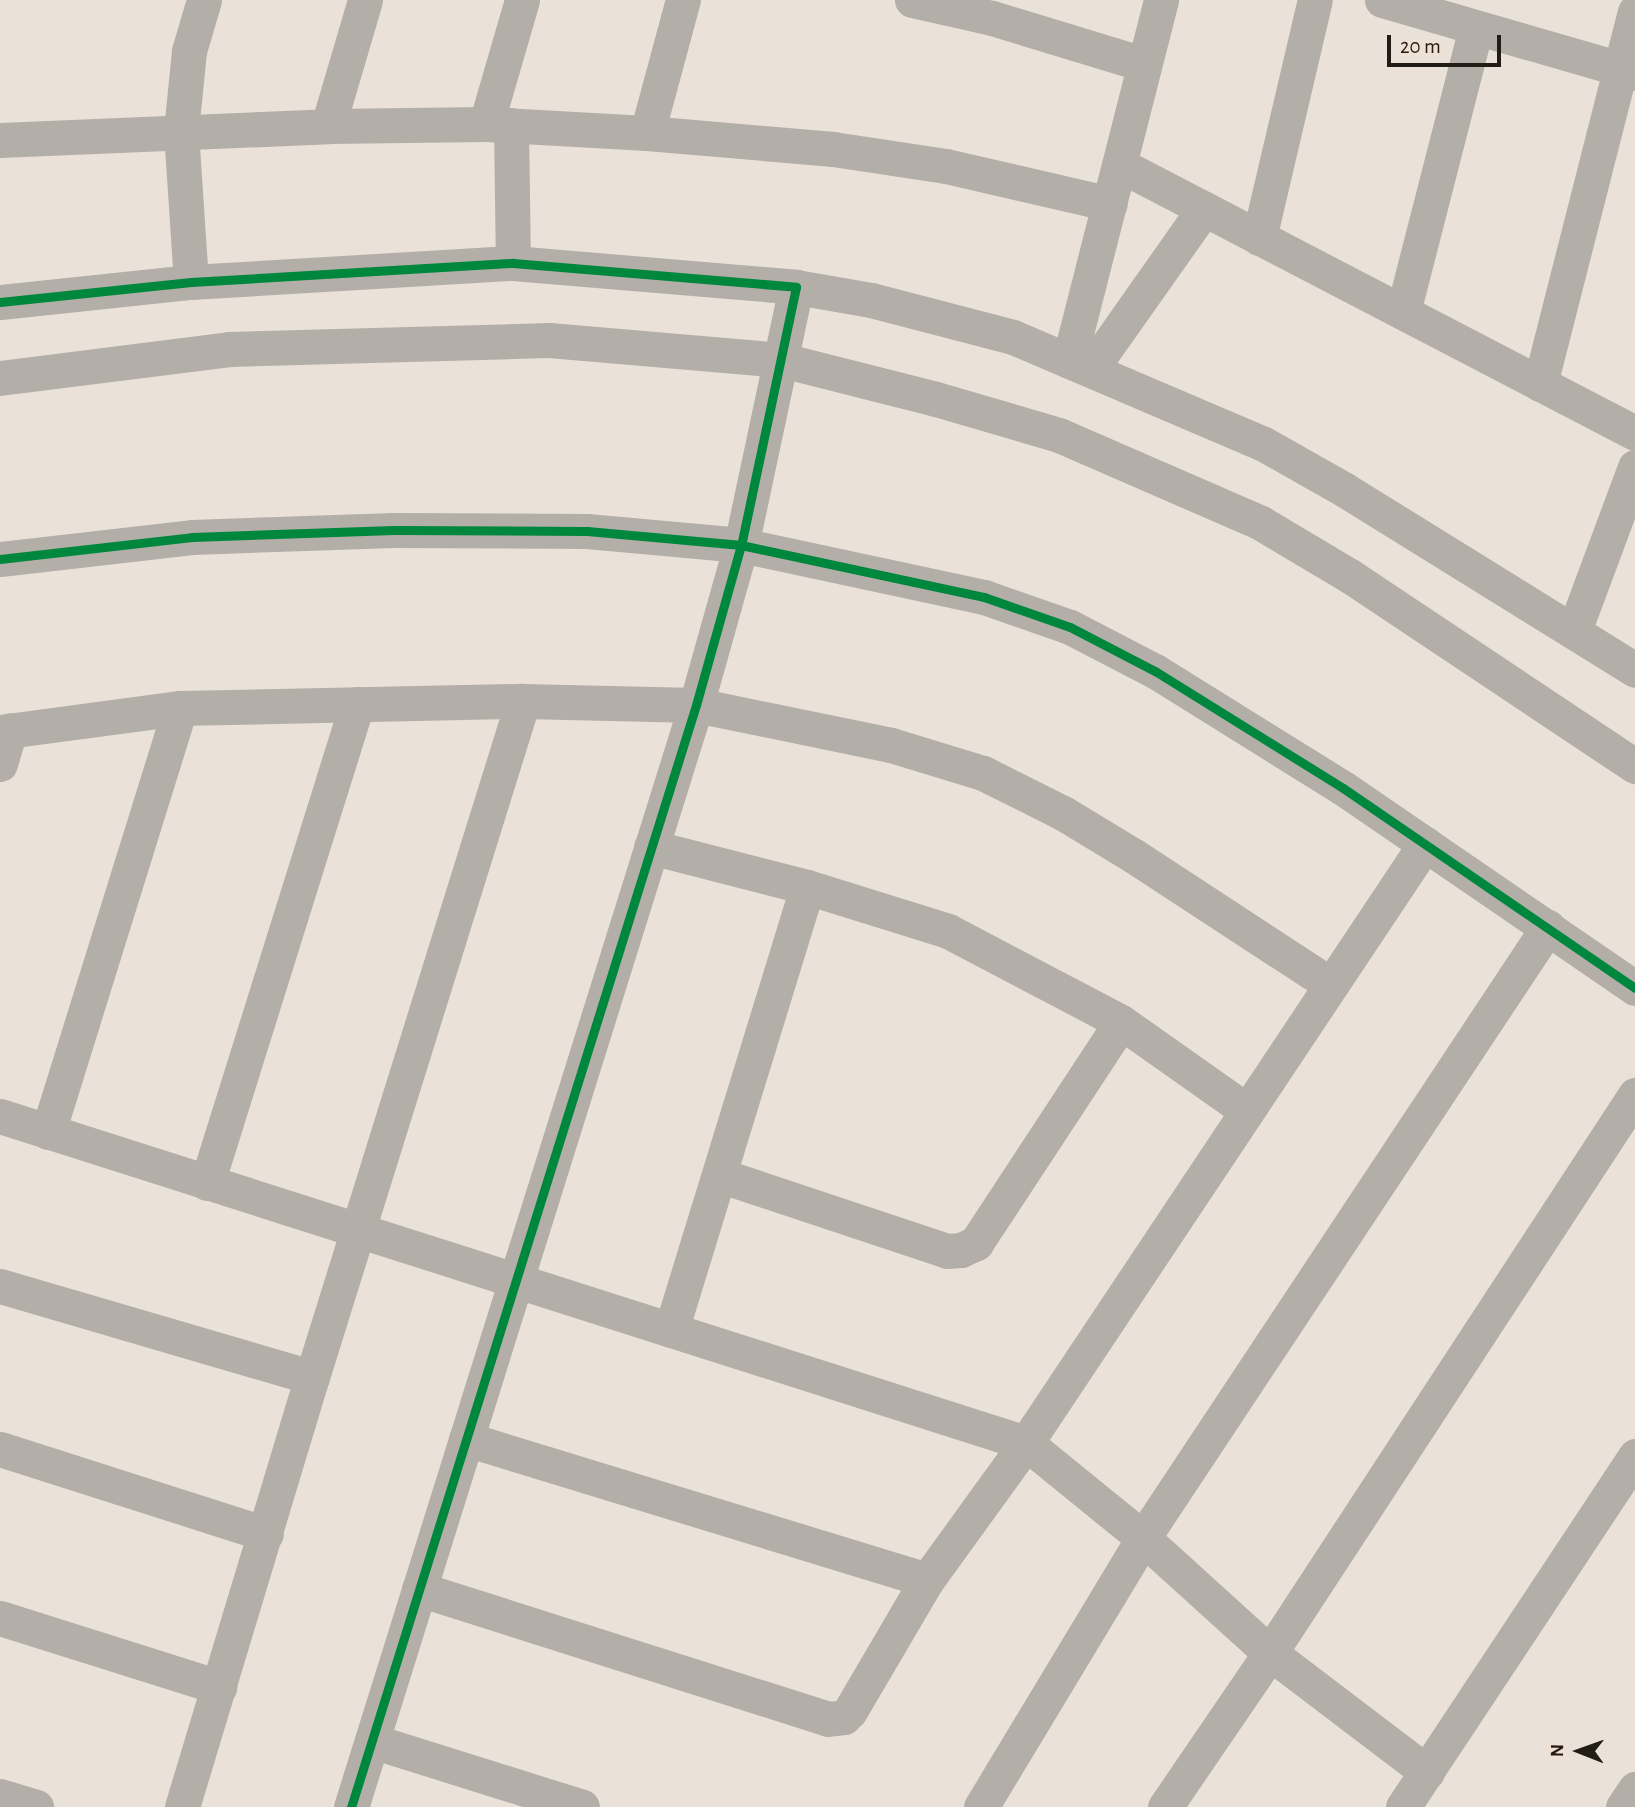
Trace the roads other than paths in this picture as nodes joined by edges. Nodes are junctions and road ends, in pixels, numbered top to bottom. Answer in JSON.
{"nodes":[{"id":1,"x":204,"y":0,"type":"edge"},
{"id":2,"x":365,"y":0,"type":"edge"},
{"id":3,"x":522,"y":0,"type":"edge"},
{"id":4,"x":683,"y":0,"type":"edge"},
{"id":5,"x":912,"y":0,"type":"edge"},
{"id":6,"x":1161,"y":0,"type":"edge"},
{"id":7,"x":1315,"y":0,"type":"edge"},
{"id":8,"x":1382,"y":0,"type":"edge"},
{"id":9,"x":995,"y":9,"type":"edge"},
{"id":10,"x":1635,"y":12,"type":"edge"},
{"id":11,"x":1476,"y":29,"type":"junction"},
{"id":12,"x":1143,"y":64,"type":"junction"},
{"id":13,"x":1627,"y":71,"type":"edge"},
{"id":14,"x":498,"y":125,"type":"junction"},
{"id":15,"x":328,"y":126,"type":"junction"},
{"id":16,"x":181,"y":131,"type":"junction"},
{"id":17,"x":648,"y":133,"type":"junction"},
{"id":18,"x":0,"y":140,"type":"edge"},
{"id":19,"x":1120,"y":165,"type":"junction"},
{"id":20,"x":1110,"y":204,"type":"junction"},
{"id":21,"x":1204,"y":209,"type":"junction"},
{"id":22,"x":1259,"y":238,"type":"junction"},
{"id":23,"x":513,"y":263,"type":"junction"},
{"id":24,"x":191,"y":282,"type":"junction"},
{"id":25,"x":794,"y":294,"type":"junction"},
{"id":26,"x":0,"y":302,"type":"edge"},
{"id":27,"x":1403,"y":312,"type":"junction"},
{"id":28,"x":784,"y":351,"type":"junction"},
{"id":29,"x":1080,"y":365,"type":"junction"},
{"id":30,"x":0,"y":378,"type":"edge"},
{"id":31,"x":1541,"y":384,"type":"junction"},
{"id":32,"x":1635,"y":433,"type":"edge"},
{"id":33,"x":1635,"y":467,"type":"edge"},
{"id":34,"x":741,"y":545,"type":"junction"},
{"id":35,"x":0,"y":559,"type":"edge"},
{"id":36,"x":1574,"y":631,"type":"junction"},
{"id":37,"x":1635,"y":670,"type":"edge"},
{"id":38,"x":523,"y":701,"type":"junction"},
{"id":39,"x":357,"y":704,"type":"junction"},
{"id":40,"x":696,"y":705,"type":"junction"},
{"id":41,"x":180,"y":708,"type":"junction"},
{"id":42,"x":5,"y":731,"type":"edge"},
{"id":43,"x":0,"y":764,"type":"edge"},
{"id":44,"x":1635,"y":766,"type":"edge"},
{"id":45,"x":1425,"y":844,"type":"junction"},
{"id":46,"x":652,"y":847,"type":"junction"},
{"id":47,"x":807,"y":887,"type":"junction"},
{"id":48,"x":1548,"y":927,"type":"junction"},
{"id":49,"x":1331,"y":985,"type":"junction"},
{"id":50,"x":1635,"y":988,"type":"edge"},
{"id":51,"x":1121,"y":1022,"type":"junction"},
{"id":52,"x":1635,"y":1095,"type":"edge"},
{"id":53,"x":1247,"y":1111,"type":"junction"},
{"id":54,"x":0,"y":1116,"type":"edge"},
{"id":55,"x":48,"y":1132,"type":"junction"},
{"id":56,"x":719,"y":1175,"type":"junction"},
{"id":57,"x":207,"y":1183,"type":"junction"},
{"id":58,"x":359,"y":1231,"type":"junction"},
{"id":59,"x":516,"y":1281,"type":"junction"},
{"id":60,"x":0,"y":1286,"type":"edge"},
{"id":61,"x":671,"y":1331,"type":"junction"},
{"id":62,"x":312,"y":1377,"type":"junction"},
{"id":63,"x":466,"y":1439,"type":"junction"},
{"id":64,"x":1026,"y":1443,"type":"junction"},
{"id":65,"x":0,"y":1449,"type":"edge"},
{"id":66,"x":1635,"y":1456,"type":"edge"},
{"id":67,"x":266,"y":1534,"type":"junction"},
{"id":68,"x":1143,"y":1538,"type":"junction"},
{"id":69,"x":927,"y":1580,"type":"junction"},
{"id":70,"x":419,"y":1589,"type":"junction"},
{"id":71,"x":0,"y":1618,"type":"edge"},
{"id":72,"x":1270,"y":1653,"type":"junction"},
{"id":73,"x":219,"y":1687,"type":"junction"},
{"id":74,"x":372,"y":1741,"type":"junction"},
{"id":75,"x":1427,"y":1772,"type":"junction"},
{"id":76,"x":1635,"y":1788,"type":"edge"},
{"id":77,"x":0,"y":1796,"type":"edge"},
{"id":78,"x":36,"y":1807,"type":"edge"},
{"id":79,"x":182,"y":1807,"type":"edge"},
{"id":80,"x":351,"y":1807,"type":"edge"},
{"id":81,"x":582,"y":1807,"type":"edge"},
{"id":82,"x":981,"y":1807,"type":"edge"},
{"id":83,"x":1165,"y":1807,"type":"edge"},
{"id":84,"x":1403,"y":1807,"type":"edge"},
{"id":85,"x":1623,"y":1807,"type":"edge"}],
"edges":[{"from":1,"to":16,"type":"street"},
{"from":2,"to":15,"type":"street"},
{"from":3,"to":14,"type":"street"},
{"from":4,"to":17,"type":"street"},
{"from":5,"to":9,"type":"street"},
{"from":6,"to":12,"type":"street"},
{"from":7,"to":22,"type":"street"},
{"from":8,"to":11,"type":"street"},
{"from":9,"to":12,"type":"street"},
{"from":10,"to":13,"type":"street"},
{"from":11,"to":13,"type":"street"},
{"from":11,"to":27,"type":"street"},
{"from":12,"to":19,"type":"street"},
{"from":13,"to":31,"type":"street"},
{"from":14,"to":15,"type":"street"},
{"from":14,"to":17,"type":"street"},
{"from":14,"to":23,"type":"street"},
{"from":15,"to":16,"type":"street"},
{"from":16,"to":18,"type":"street"},
{"from":16,"to":24,"type":"street"},
{"from":17,"to":20,"type":"street"},
{"from":19,"to":20,"type":"street"},
{"from":19,"to":21,"type":"street"},
{"from":20,"to":29,"type":"street"},
{"from":21,"to":22,"type":"street"},
{"from":21,"to":29,"type":"street"},
{"from":22,"to":27,"type":"street"},
{"from":23,"to":24,"type":"street"},
{"from":23,"to":25,"type":"street"},
{"from":24,"to":26,"type":"street"},
{"from":25,"to":28,"type":"street"},
{"from":25,"to":29,"type":"street"},
{"from":27,"to":31,"type":"street"},
{"from":28,"to":30,"type":"street"},
{"from":28,"to":34,"type":"street"},
{"from":28,"to":44,"type":"street"},
{"from":29,"to":36,"type":"street"},
{"from":31,"to":32,"type":"street"},
{"from":33,"to":36,"type":"street"},
{"from":34,"to":35,"type":"street"},
{"from":34,"to":40,"type":"street"},
{"from":34,"to":45,"type":"street"},
{"from":36,"to":37,"type":"street"},
{"from":38,"to":39,"type":"street"},
{"from":38,"to":40,"type":"street"},
{"from":38,"to":58,"type":"street"},
{"from":39,"to":41,"type":"street"},
{"from":39,"to":57,"type":"street"},
{"from":40,"to":46,"type":"street"},
{"from":40,"to":49,"type":"street"},
{"from":41,"to":42,"type":"street"},
{"from":41,"to":55,"type":"street"},
{"from":42,"to":43,"type":"street"},
{"from":45,"to":48,"type":"street"},
{"from":45,"to":49,"type":"street"},
{"from":46,"to":47,"type":"street"},
{"from":46,"to":59,"type":"street"},
{"from":47,"to":51,"type":"street"},
{"from":47,"to":56,"type":"street"},
{"from":48,"to":50,"type":"street"},
{"from":48,"to":68,"type":"street"},
{"from":49,"to":53,"type":"street"},
{"from":51,"to":53,"type":"street"},
{"from":51,"to":56,"type":"street"},
{"from":52,"to":72,"type":"street"},
{"from":53,"to":64,"type":"street"},
{"from":54,"to":55,"type":"street"},
{"from":55,"to":57,"type":"street"},
{"from":56,"to":61,"type":"street"},
{"from":57,"to":58,"type":"street"},
{"from":58,"to":59,"type":"street"},
{"from":58,"to":62,"type":"street"},
{"from":59,"to":61,"type":"street"},
{"from":59,"to":63,"type":"street"},
{"from":60,"to":62,"type":"street"},
{"from":61,"to":64,"type":"street"},
{"from":62,"to":67,"type":"street"},
{"from":63,"to":69,"type":"street"},
{"from":63,"to":70,"type":"street"},
{"from":64,"to":68,"type":"street"},
{"from":64,"to":69,"type":"street"},
{"from":65,"to":67,"type":"street"},
{"from":66,"to":75,"type":"street"},
{"from":67,"to":73,"type":"street"},
{"from":68,"to":72,"type":"street"},
{"from":68,"to":82,"type":"street"},
{"from":69,"to":70,"type":"street"},
{"from":70,"to":74,"type":"street"},
{"from":71,"to":73,"type":"street"},
{"from":72,"to":75,"type":"street"},
{"from":72,"to":83,"type":"street"},
{"from":73,"to":79,"type":"street"},
{"from":74,"to":80,"type":"street"},
{"from":74,"to":81,"type":"street"},
{"from":75,"to":84,"type":"street"},
{"from":76,"to":85,"type":"street"},
{"from":77,"to":78,"type":"street"}]}
